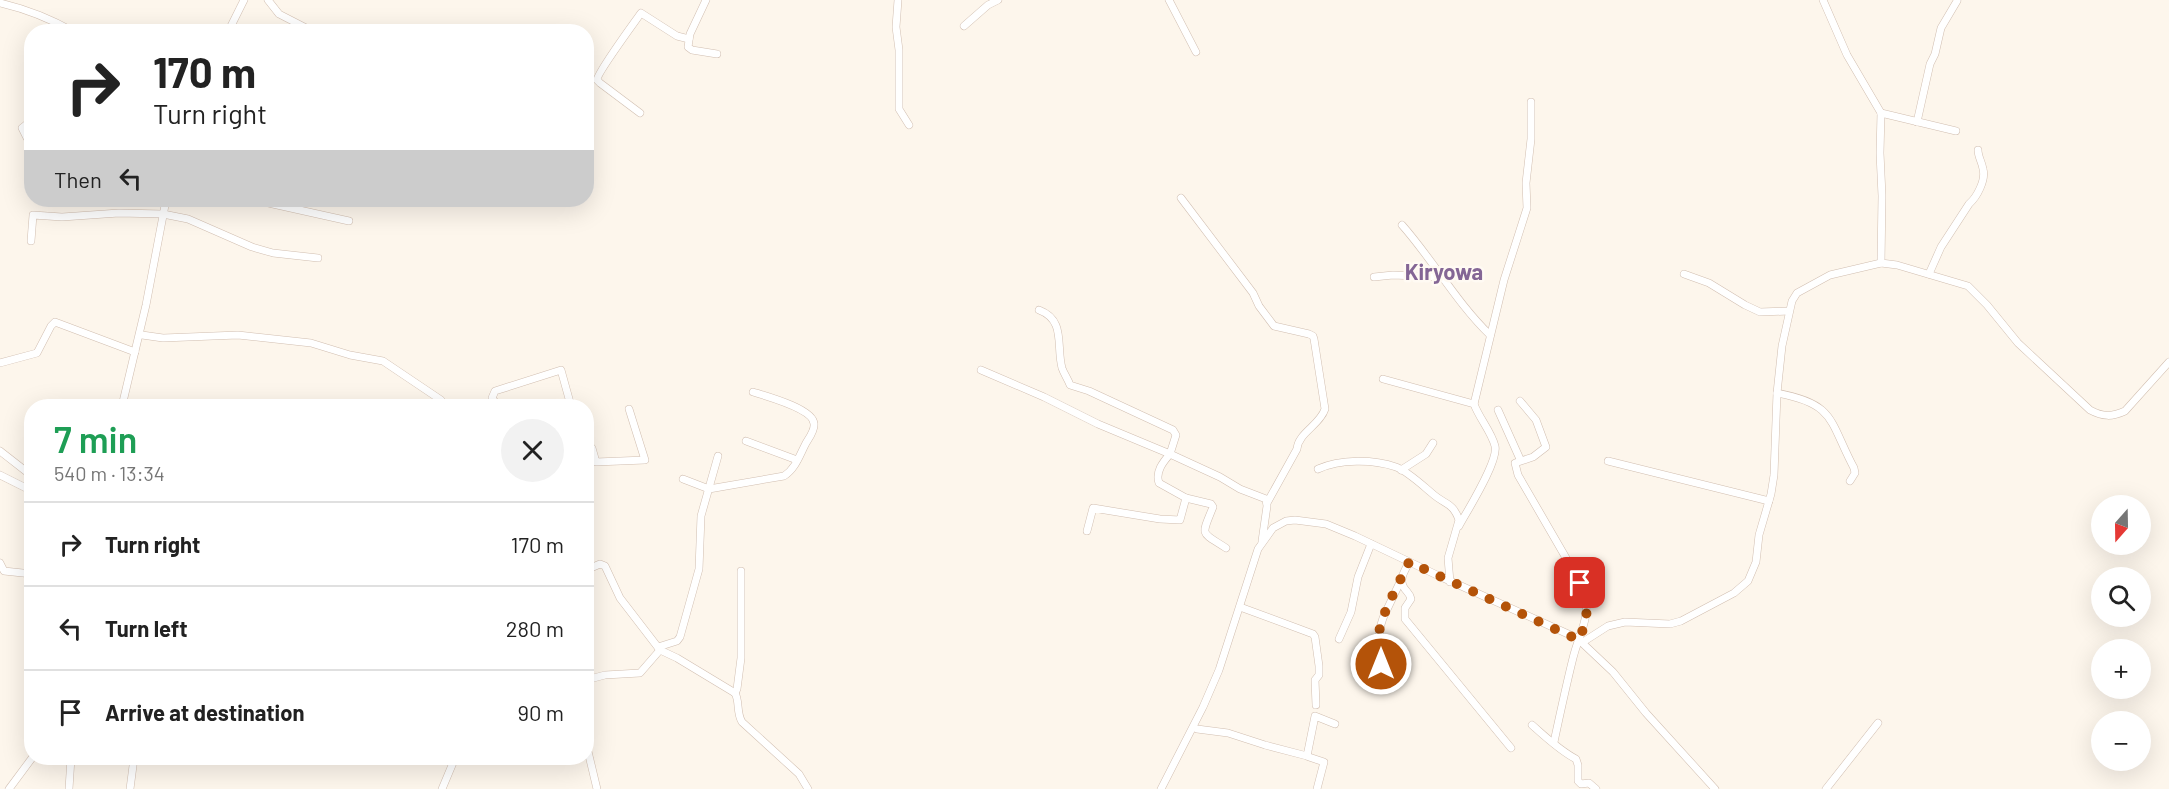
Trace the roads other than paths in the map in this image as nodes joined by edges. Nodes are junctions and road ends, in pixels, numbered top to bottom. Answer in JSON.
{"nodes":[{"id":1,"x":23,"y":0,"type":"edge"},
{"id":2,"x":244,"y":0,"type":"edge"},
{"id":3,"x":268,"y":0,"type":"edge"},
{"id":4,"x":706,"y":0,"type":"edge"},
{"id":5,"x":898,"y":0,"type":"edge"},
{"id":6,"x":998,"y":0,"type":"edge"},
{"id":7,"x":1168,"y":0,"type":"edge"},
{"id":8,"x":1823,"y":0,"type":"edge"},
{"id":9,"x":1957,"y":1,"type":"edge"},
{"id":10,"x":0,"y":3,"type":"edge"},
{"id":11,"x":20,"y":9,"type":"junction"},
{"id":12,"x":60,"y":24,"type":"edge"},
{"id":13,"x":232,"y":24,"type":"edge"},
{"id":14,"x":298,"y":24,"type":"edge"},
{"id":15,"x":964,"y":26,"type":"dead end"},
{"id":16,"x":689,"y":39,"type":"junction"},
{"id":17,"x":1196,"y":52,"type":"dead end"},
{"id":18,"x":717,"y":54,"type":"dead end"},
{"id":19,"x":1532,"y":102,"type":"dead end"},
{"id":20,"x":640,"y":113,"type":"dead end"},
{"id":21,"x":1881,"y":113,"type":"junction"},
{"id":22,"x":1917,"y":122,"type":"junction"},
{"id":23,"x":909,"y":125,"type":"dead end"},
{"id":24,"x":1956,"y":131,"type":"dead end"},
{"id":25,"x":1978,"y":150,"type":"dead end"},
{"id":26,"x":1181,"y":198,"type":"dead end"},
{"id":27,"x":164,"y":207,"type":"edge"},
{"id":28,"x":286,"y":207,"type":"edge"},
{"id":29,"x":163,"y":214,"type":"junction"},
{"id":30,"x":349,"y":221,"type":"dead end"},
{"id":31,"x":1402,"y":225,"type":"dead end"},
{"id":32,"x":31,"y":241,"type":"dead end"},
{"id":33,"x":318,"y":258,"type":"dead end"},
{"id":34,"x":1881,"y":263,"type":"junction"},
{"id":35,"x":1684,"y":274,"type":"dead end"},
{"id":36,"x":1929,"y":274,"type":"junction"},
{"id":37,"x":1441,"y":276,"type":"junction"},
{"id":38,"x":1374,"y":277,"type":"dead end"},
{"id":39,"x":1039,"y":309,"type":"dead end"},
{"id":40,"x":1789,"y":311,"type":"junction"},
{"id":41,"x":142,"y":335,"type":"dead end"},
{"id":42,"x":1490,"y":335,"type":"junction"},
{"id":43,"x":135,"y":352,"type":"junction"},
{"id":44,"x":2169,"y":362,"type":"edge"},
{"id":45,"x":0,"y":363,"type":"edge"},
{"id":46,"x":981,"y":370,"type":"dead end"},
{"id":47,"x":1383,"y":380,"type":"dead end"},
{"id":48,"x":753,"y":392,"type":"dead end"},
{"id":49,"x":1777,"y":393,"type":"junction"},
{"id":50,"x":124,"y":399,"type":"edge"},
{"id":51,"x":440,"y":399,"type":"edge"},
{"id":52,"x":493,"y":399,"type":"edge"},
{"id":53,"x":569,"y":399,"type":"edge"},
{"id":54,"x":1520,"y":401,"type":"dead end"},
{"id":55,"x":1474,"y":404,"type":"junction"},
{"id":56,"x":629,"y":409,"type":"dead end"},
{"id":57,"x":1498,"y":410,"type":"dead end"},
{"id":58,"x":747,"y":441,"type":"dead end"},
{"id":59,"x":1433,"y":443,"type":"dead end"},
{"id":60,"x":0,"y":451,"type":"edge"},
{"id":61,"x":1170,"y":454,"type":"junction"},
{"id":62,"x":594,"y":455,"type":"edge"},
{"id":63,"x":718,"y":456,"type":"dead end"},
{"id":64,"x":1520,"y":459,"type":"junction"},
{"id":65,"x":3,"y":460,"type":"edge"},
{"id":66,"x":797,"y":460,"type":"junction"},
{"id":67,"x":1608,"y":461,"type":"dead end"},
{"id":68,"x":1318,"y":469,"type":"dead end"},
{"id":69,"x":1401,"y":470,"type":"junction"},
{"id":70,"x":24,"y":472,"type":"edge"},
{"id":71,"x":0,"y":475,"type":"edge"},
{"id":72,"x":683,"y":479,"type":"dead end"},
{"id":73,"x":1850,"y":480,"type":"dead end"},
{"id":74,"x":24,"y":488,"type":"edge"},
{"id":75,"x":709,"y":489,"type":"junction"},
{"id":76,"x":1186,"y":498,"type":"junction"},
{"id":77,"x":1769,"y":501,"type":"junction"},
{"id":78,"x":1268,"y":503,"type":"junction"},
{"id":79,"x":1459,"y":526,"type":"junction"},
{"id":80,"x":1087,"y":531,"type":"dead end"},
{"id":81,"x":1262,"y":544,"type":"junction"},
{"id":82,"x":1371,"y":544,"type":"junction"},
{"id":83,"x":1226,"y":548,"type":"dead end"},
{"id":84,"x":1409,"y":562,"type":"junction"},
{"id":85,"x":0,"y":563,"type":"edge"},
{"id":86,"x":594,"y":567,"type":"edge"},
{"id":87,"x":741,"y":571,"type":"dead end"},
{"id":88,"x":24,"y":573,"type":"edge"},
{"id":89,"x":1401,"y":578,"type":"junction"},
{"id":90,"x":1450,"y":582,"type":"junction"},
{"id":91,"x":1240,"y":607,"type":"junction"},
{"id":92,"x":1339,"y":639,"type":"dead end"},
{"id":93,"x":1581,"y":641,"type":"junction"},
{"id":94,"x":659,"y":649,"type":"junction"},
{"id":95,"x":1377,"y":672,"type":"dead end"},
{"id":96,"x":594,"y":678,"type":"edge"},
{"id":97,"x":735,"y":693,"type":"junction"},
{"id":98,"x":1316,"y":705,"type":"dead end"},
{"id":99,"x":1878,"y":723,"type":"dead end"},
{"id":100,"x":1335,"y":724,"type":"dead end"},
{"id":101,"x":1532,"y":725,"type":"dead end"},
{"id":102,"x":1197,"y":729,"type":"dead end"},
{"id":103,"x":1554,"y":742,"type":"junction"},
{"id":104,"x":1511,"y":748,"type":"dead end"},
{"id":105,"x":1309,"y":757,"type":"dead end"},
{"id":106,"x":27,"y":765,"type":"edge"},
{"id":107,"x":70,"y":765,"type":"edge"},
{"id":108,"x":133,"y":765,"type":"edge"},
{"id":109,"x":452,"y":765,"type":"edge"},
{"id":110,"x":591,"y":765,"type":"edge"},
{"id":111,"x":1162,"y":788,"type":"edge"},
{"id":112,"x":9,"y":789,"type":"edge"},
{"id":113,"x":69,"y":789,"type":"edge"},
{"id":114,"x":130,"y":789,"type":"edge"},
{"id":115,"x":441,"y":789,"type":"edge"},
{"id":116,"x":597,"y":789,"type":"edge"},
{"id":117,"x":808,"y":789,"type":"edge"},
{"id":118,"x":1317,"y":789,"type":"edge"},
{"id":119,"x":1596,"y":789,"type":"edge"},
{"id":120,"x":1715,"y":789,"type":"edge"},
{"id":121,"x":1826,"y":789,"type":"edge"}],
"edges":[{"from":1,"to":11,"type":"street"},
{"from":2,"to":13,"type":"street"},
{"from":3,"to":14,"type":"street"},
{"from":4,"to":16,"type":"street"},
{"from":5,"to":23,"type":"street"},
{"from":6,"to":15,"type":"street"},
{"from":7,"to":17,"type":"street"},
{"from":8,"to":21,"type":"street"},
{"from":9,"to":22,"type":"street"},
{"from":10,"to":11,"type":"street"},
{"from":11,"to":12,"type":"street"},
{"from":16,"to":18,"type":"street"},
{"from":16,"to":20,"type":"street"},
{"from":19,"to":42,"type":"street"},
{"from":21,"to":22,"type":"street"},
{"from":21,"to":34,"type":"street"},
{"from":22,"to":24,"type":"street"},
{"from":25,"to":36,"type":"street"},
{"from":26,"to":78,"type":"street"},
{"from":27,"to":29,"type":"street"},
{"from":28,"to":30,"type":"street"},
{"from":29,"to":32,"type":"street"},
{"from":29,"to":33,"type":"street"},
{"from":29,"to":43,"type":"street"},
{"from":31,"to":37,"type":"street"},
{"from":34,"to":36,"type":"street"},
{"from":34,"to":40,"type":"street"},
{"from":35,"to":40,"type":"street"},
{"from":36,"to":44,"type":"street"},
{"from":37,"to":38,"type":"street"},
{"from":37,"to":42,"type":"street"},
{"from":39,"to":61,"type":"street"},
{"from":40,"to":49,"type":"street"},
{"from":41,"to":51,"type":"street"},
{"from":42,"to":55,"type":"street"},
{"from":43,"to":45,"type":"street"},
{"from":43,"to":50,"type":"street"},
{"from":46,"to":61,"type":"street"},
{"from":47,"to":55,"type":"street"},
{"from":48,"to":66,"type":"street"},
{"from":49,"to":73,"type":"street"},
{"from":49,"to":77,"type":"street"},
{"from":52,"to":53,"type":"street"},
{"from":54,"to":64,"type":"street"},
{"from":55,"to":79,"type":"street"},
{"from":56,"to":62,"type":"street"},
{"from":57,"to":64,"type":"street"},
{"from":58,"to":66,"type":"street"},
{"from":59,"to":69,"type":"street"},
{"from":60,"to":65,"type":"street"},
{"from":61,"to":76,"type":"street"},
{"from":61,"to":78,"type":"street"},
{"from":63,"to":75,"type":"street"},
{"from":64,"to":93,"type":"street"},
{"from":65,"to":70,"type":"street"},
{"from":66,"to":75,"type":"street"},
{"from":67,"to":77,"type":"street"},
{"from":68,"to":69,"type":"street"},
{"from":69,"to":79,"type":"street"},
{"from":71,"to":74,"type":"street"},
{"from":72,"to":75,"type":"street"},
{"from":75,"to":94,"type":"street"},
{"from":76,"to":80,"type":"street"},
{"from":76,"to":83,"type":"street"},
{"from":77,"to":93,"type":"street"},
{"from":78,"to":81,"type":"street"},
{"from":79,"to":90,"type":"street"},
{"from":81,"to":82,"type":"street"},
{"from":81,"to":91,"type":"street"},
{"from":82,"to":84,"type":"street"},
{"from":82,"to":92,"type":"street"},
{"from":84,"to":89,"type":"street"},
{"from":84,"to":90,"type":"street"},
{"from":85,"to":88,"type":"street"},
{"from":86,"to":94,"type":"street"},
{"from":87,"to":97,"type":"street"},
{"from":89,"to":95,"type":"street"},
{"from":89,"to":104,"type":"street"},
{"from":90,"to":93,"type":"street"},
{"from":91,"to":98,"type":"street"},
{"from":91,"to":111,"type":"street"},
{"from":93,"to":103,"type":"street"},
{"from":93,"to":120,"type":"street"},
{"from":94,"to":96,"type":"street"},
{"from":94,"to":97,"type":"street"},
{"from":97,"to":117,"type":"street"},
{"from":99,"to":121,"type":"street"},
{"from":100,"to":102,"type":"street"},
{"from":101,"to":103,"type":"street"},
{"from":103,"to":119,"type":"street"},
{"from":105,"to":118,"type":"street"},
{"from":106,"to":112,"type":"street"},
{"from":107,"to":113,"type":"street"},
{"from":108,"to":114,"type":"street"},
{"from":109,"to":115,"type":"street"},
{"from":110,"to":116,"type":"street"}]}
